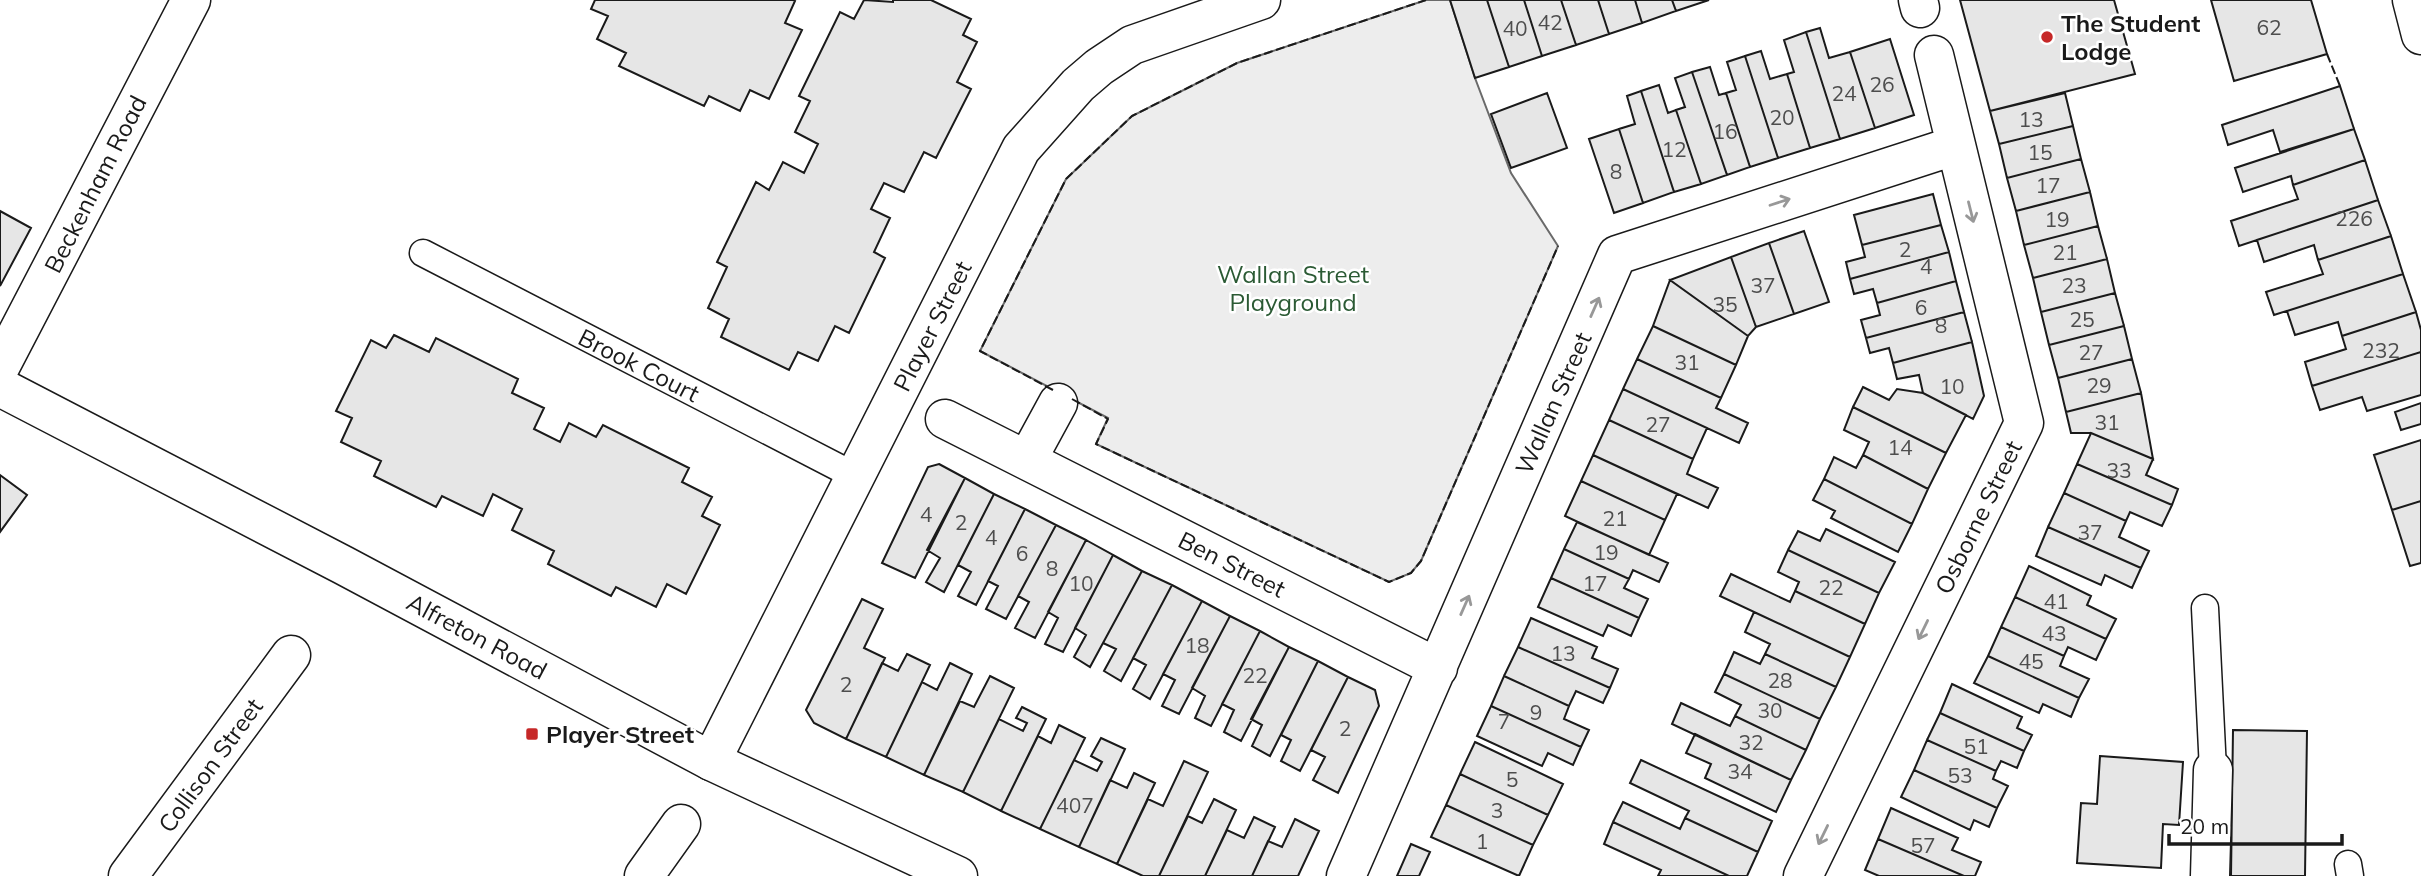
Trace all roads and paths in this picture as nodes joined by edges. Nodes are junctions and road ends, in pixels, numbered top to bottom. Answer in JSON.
{"nodes":[{"id":1,"x":191,"y":0,"type":"edge"},
{"id":2,"x":1261,"y":0,"type":"edge"},
{"id":3,"x":1934,"y":55,"type":"dead end"},
{"id":4,"x":1954,"y":146,"type":"junction"},
{"id":5,"x":423,"y":253,"type":"dead end"},
{"id":6,"x":0,"y":368,"type":"edge"},
{"id":7,"x":0,"y":387,"type":"edge"},
{"id":8,"x":1058,"y":403,"type":"dead end"},
{"id":9,"x":945,"y":419,"type":"dead end"},
{"id":10,"x":1027,"y":460,"type":"junction"},
{"id":11,"x":855,"y":476,"type":"junction"},
{"id":12,"x":2205,"y":608,"type":"dead end"},
{"id":13,"x":291,"y":655,"type":"dead end"},
{"id":14,"x":1437,"y":668,"type":"junction"},
{"id":15,"x":711,"y":761,"type":"junction"},
{"id":16,"x":2213,"y":770,"type":"joint"},
{"id":17,"x":681,"y":824,"type":"dead end"},
{"id":18,"x":128,"y":876,"type":"edge"},
{"id":19,"x":644,"y":876,"type":"edge"},
{"id":20,"x":958,"y":876,"type":"edge"},
{"id":21,"x":1346,"y":876,"type":"edge"},
{"id":22,"x":1803,"y":876,"type":"edge"},
{"id":23,"x":2210,"y":876,"type":"edge"}],
"edges":[{"from":1,"to":6,"type":"street","name":"Beckenham Road"},
{"from":2,"to":11,"type":"street","name":"Player Street"},
{"from":3,"to":4,"type":"street","name":"Osborne Street"},
{"from":14,"to":4,"type":"street","name":"Wallan Street","one_way":true},
{"from":4,"to":22,"type":"street","name":"Osborne Street","one_way":true},
{"from":5,"to":11,"type":"lane","name":"Brook Court"},
{"from":7,"to":15,"type":"street","name":"Alfreton Road"},
{"from":8,"to":10,"type":"street"},
{"from":9,"to":10,"type":"street","name":"Ben Street"},
{"from":10,"to":14,"type":"street","name":"Ben Street"},
{"from":11,"to":15,"type":"street","name":"Player Street"},
{"from":12,"to":16,"type":"lane"},
{"from":13,"to":18,"type":"street","name":"Collison Street"},
{"from":14,"to":21,"type":"street","name":"Wallan Street"},
{"from":15,"to":20,"type":"street","name":"Alfreton Road"},
{"from":16,"to":23,"type":"street"},
{"from":17,"to":19,"type":"street"}]}
